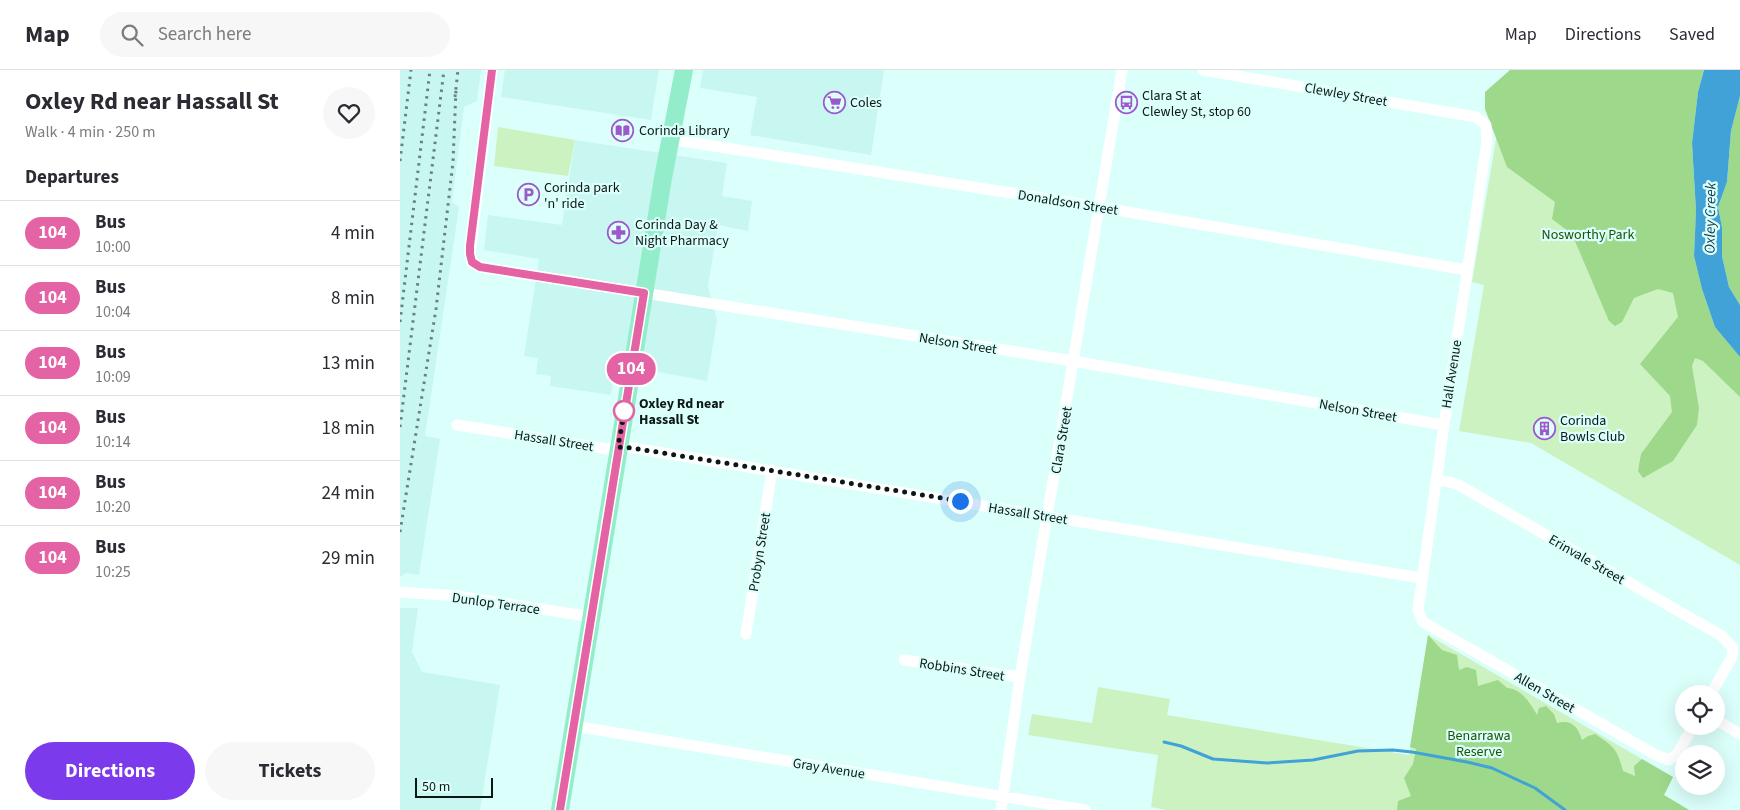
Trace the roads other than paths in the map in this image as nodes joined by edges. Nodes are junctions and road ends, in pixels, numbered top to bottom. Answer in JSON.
{"nodes":[{"id":1,"x":492,"y":70,"type":"edge"},
{"id":2,"x":684,"y":70,"type":"edge"},
{"id":3,"x":1122,"y":70,"type":"edge"},
{"id":4,"x":1203,"y":70,"type":"edge"},
{"id":5,"x":1486,"y":124,"type":"joint"},
{"id":6,"x":669,"y":138,"type":"junction"},
{"id":7,"x":1099,"y":207,"type":"junction"},
{"id":8,"x":1467,"y":270,"type":"junction"},
{"id":9,"x":644,"y":293,"type":"junction"},
{"id":10,"x":1074,"y":362,"type":"junction"},
{"id":11,"x":457,"y":425,"type":"dead end"},
{"id":12,"x":1444,"y":425,"type":"junction"},
{"id":13,"x":618,"y":447,"type":"junction"},
{"id":14,"x":772,"y":470,"type":"junction"},
{"id":15,"x":1436,"y":479,"type":"junction"},
{"id":16,"x":1048,"y":516,"type":"junction"},
{"id":17,"x":1422,"y":578,"type":"junction"},
{"id":18,"x":400,"y":592,"type":"edge"},
{"id":19,"x":592,"y":617,"type":"junction"},
{"id":20,"x":1423,"y":622,"type":"joint"},
{"id":21,"x":746,"y":634,"type":"dead end"},
{"id":22,"x":904,"y":660,"type":"dead end"},
{"id":23,"x":1020,"y":678,"type":"junction"},
{"id":24,"x":1716,"y":685,"type":"edge"},
{"id":25,"x":1725,"y":725,"type":"edge"},
{"id":26,"x":574,"y":726,"type":"junction"},
{"id":27,"x":1740,"y":734,"type":"edge"},
{"id":28,"x":1688,"y":735,"type":"edge"},
{"id":29,"x":1003,"y":796,"type":"junction"},
{"id":30,"x":560,"y":810,"type":"edge"},
{"id":31,"x":1001,"y":810,"type":"edge"},
{"id":32,"x":1085,"y":810,"type":"edge"}],
"edges":[{"from":1,"to":9,"type":"street","name":"Nelson Street"},
{"from":2,"to":6,"type":"main road"},
{"from":3,"to":7,"type":"street","name":"Clara Street"},
{"from":4,"to":5,"type":"street","name":"Clewley Street"},
{"from":5,"to":8,"type":"street","name":"Hall Avenue"},
{"from":6,"to":7,"type":"street","name":"Donaldson Street"},
{"from":6,"to":9,"type":"main road"},
{"from":7,"to":8,"type":"street","name":"Donaldson Street"},
{"from":7,"to":10,"type":"street","name":"Clara Street"},
{"from":8,"to":12,"type":"street","name":"Hall Avenue"},
{"from":9,"to":10,"type":"street","name":"Nelson Street"},
{"from":9,"to":13,"type":"main road"},
{"from":10,"to":12,"type":"street","name":"Nelson Street"},
{"from":10,"to":16,"type":"street","name":"Clara Street"},
{"from":11,"to":13,"type":"street","name":"Hassall Street"},
{"from":12,"to":15,"type":"street","name":"Hall Avenue"},
{"from":13,"to":14,"type":"street","name":"Hassall Street"},
{"from":13,"to":19,"type":"main road"},
{"from":14,"to":16,"type":"street","name":"Hassall Street"},
{"from":14,"to":21,"type":"street","name":"Probyn Street"},
{"from":15,"to":17,"type":"street","name":"Hall Avenue"},
{"from":15,"to":24,"type":"street","name":"Erinvale Street"},
{"from":16,"to":17,"type":"street","name":"Hassall Street"},
{"from":16,"to":23,"type":"street","name":"Clara Street"},
{"from":17,"to":20,"type":"street","name":"Hall Avenue"},
{"from":18,"to":19,"type":"street","name":"Dunlop Terrace"},
{"from":19,"to":26,"type":"main road"},
{"from":20,"to":28,"type":"street","name":"Allen Street"},
{"from":22,"to":23,"type":"street","name":"Robbins Street"},
{"from":23,"to":29,"type":"street","name":"Clara Street"},
{"from":25,"to":27,"type":"street"},
{"from":26,"to":29,"type":"street","name":"Gray Avenue"},
{"from":26,"to":30,"type":"main road"},
{"from":29,"to":31,"type":"street","name":"Clara Street"},
{"from":29,"to":32,"type":"street","name":"Gray Avenue"}]}
